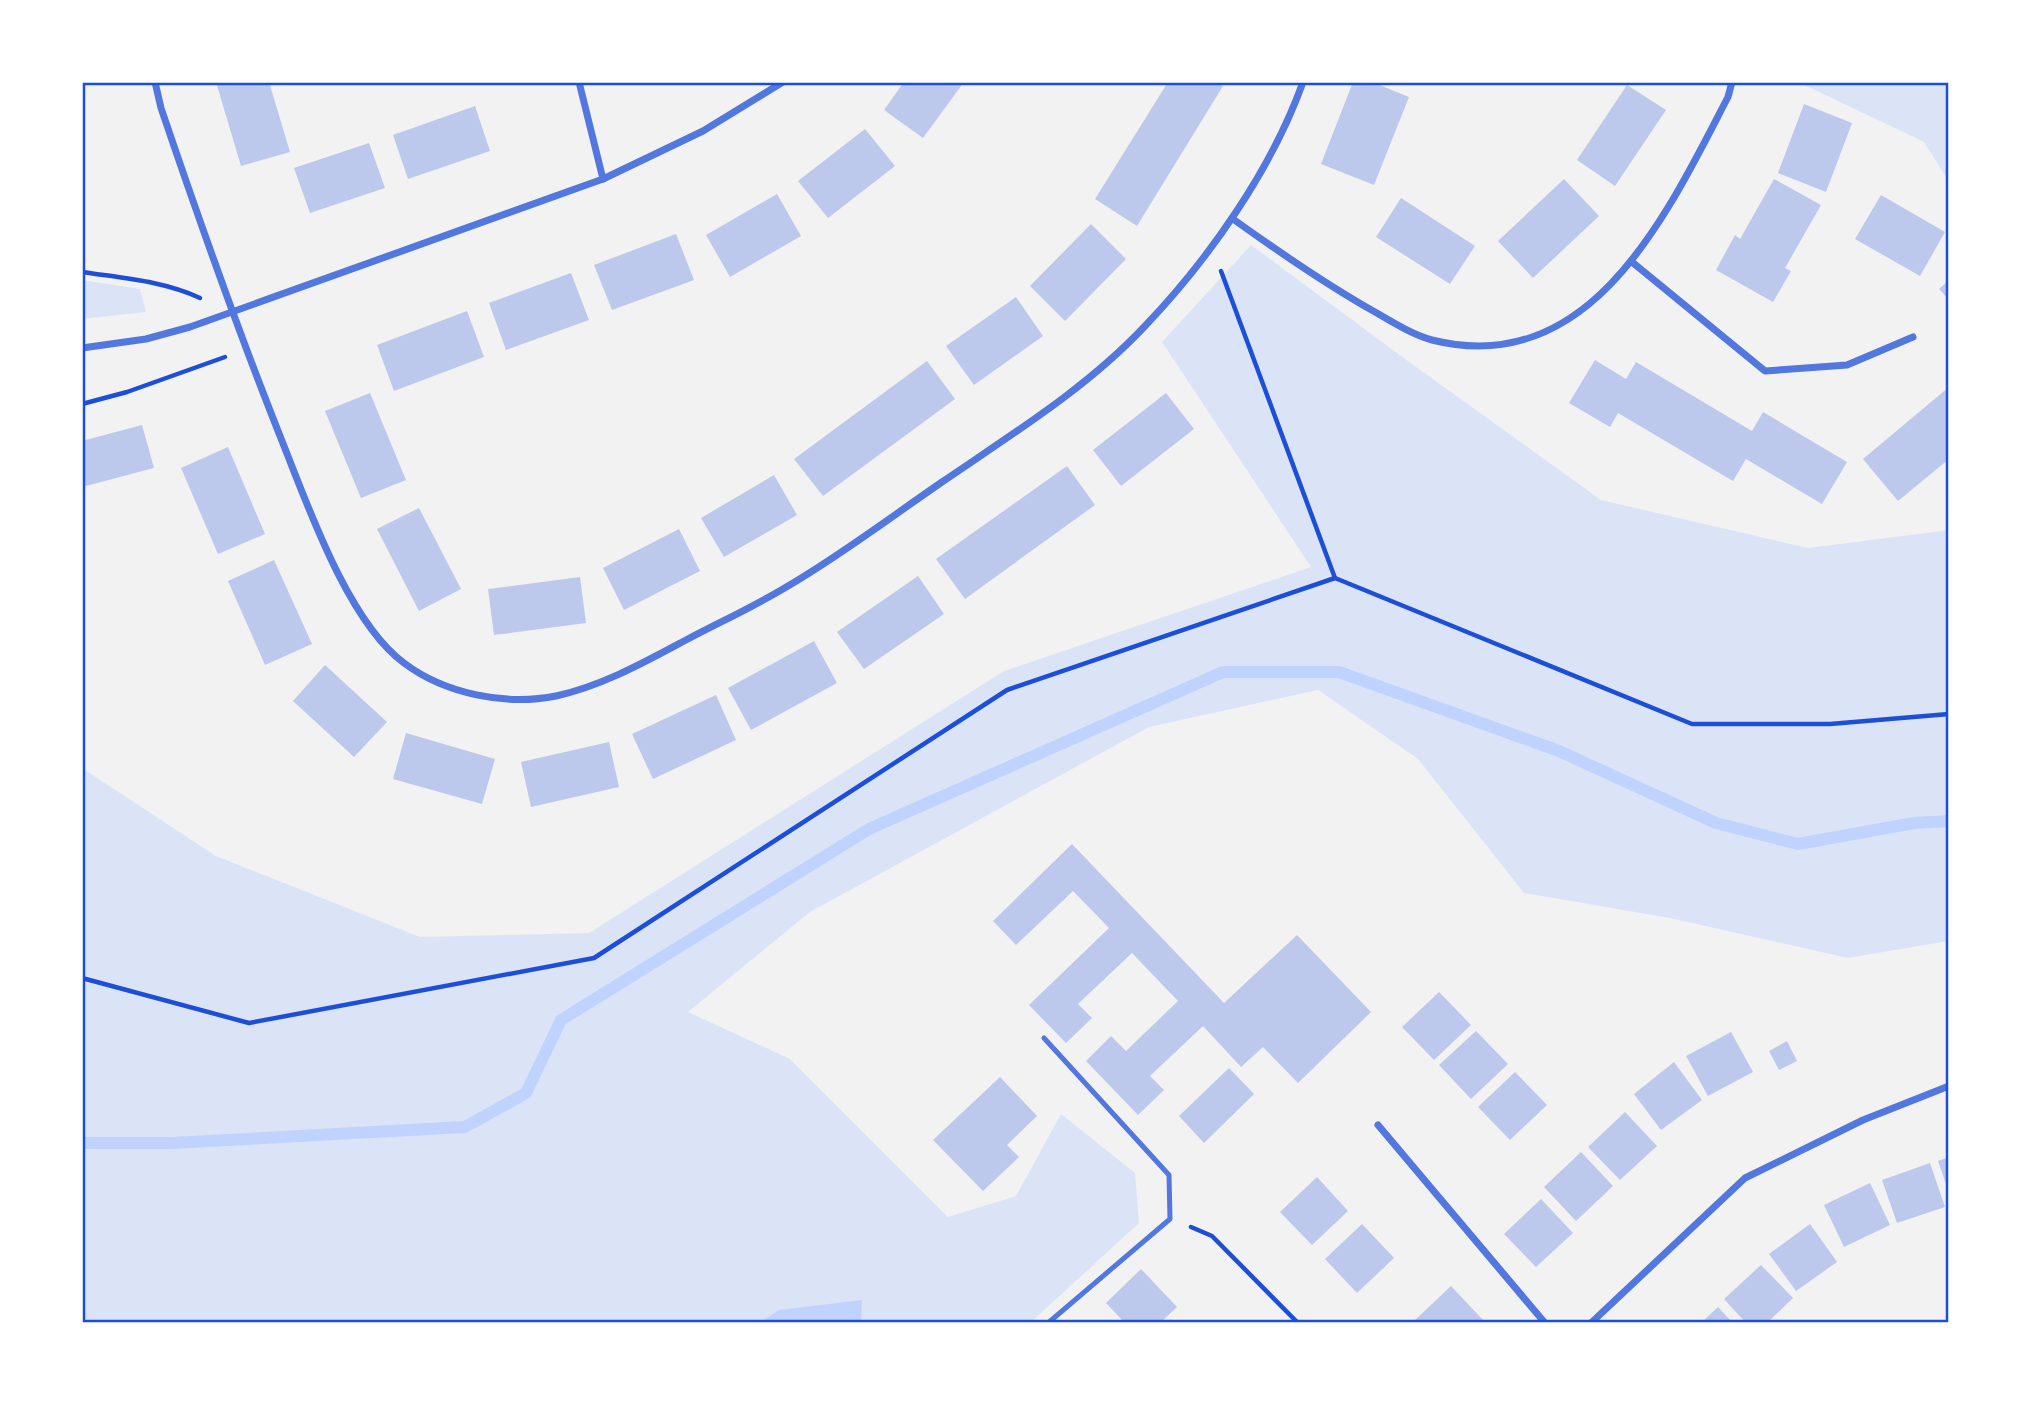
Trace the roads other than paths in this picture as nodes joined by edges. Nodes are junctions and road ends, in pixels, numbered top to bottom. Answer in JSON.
{"nodes":[{"id":1,"x":155,"y":82,"type":"edge"},
{"id":2,"x":579,"y":82,"type":"edge"},
{"id":3,"x":783,"y":82,"type":"edge"},
{"id":4,"x":1303,"y":82,"type":"edge"},
{"id":5,"x":1732,"y":82,"type":"edge"},
{"id":6,"x":603,"y":179,"type":"junction"},
{"id":7,"x":1233,"y":219,"type":"junction"},
{"id":8,"x":1632,"y":262,"type":"junction"},
{"id":9,"x":231,"y":313,"type":"junction"},
{"id":10,"x":1913,"y":337,"type":"dead end"},
{"id":11,"x":82,"y":348,"type":"edge"},
{"id":12,"x":1044,"y":1038,"type":"dead end"},
{"id":13,"x":1949,"y":1086,"type":"edge"},
{"id":14,"x":1378,"y":1125,"type":"dead end"},
{"id":15,"x":1048,"y":1323,"type":"edge"},
{"id":16,"x":1545,"y":1323,"type":"edge"},
{"id":17,"x":1591,"y":1323,"type":"edge"}],
"edges":[{"from":1,"to":9,"type":"street"},
{"from":2,"to":6,"type":"street"},
{"from":3,"to":6,"type":"street"},
{"from":4,"to":7,"type":"street"},
{"from":5,"to":8,"type":"street"},
{"from":6,"to":9,"type":"street"},
{"from":7,"to":8,"type":"street"},
{"from":7,"to":9,"type":"street"},
{"from":8,"to":10,"type":"street"},
{"from":9,"to":11,"type":"street"},
{"from":12,"to":15,"type":"lane"},
{"from":13,"to":17,"type":"street"},
{"from":14,"to":16,"type":"street"}]}
